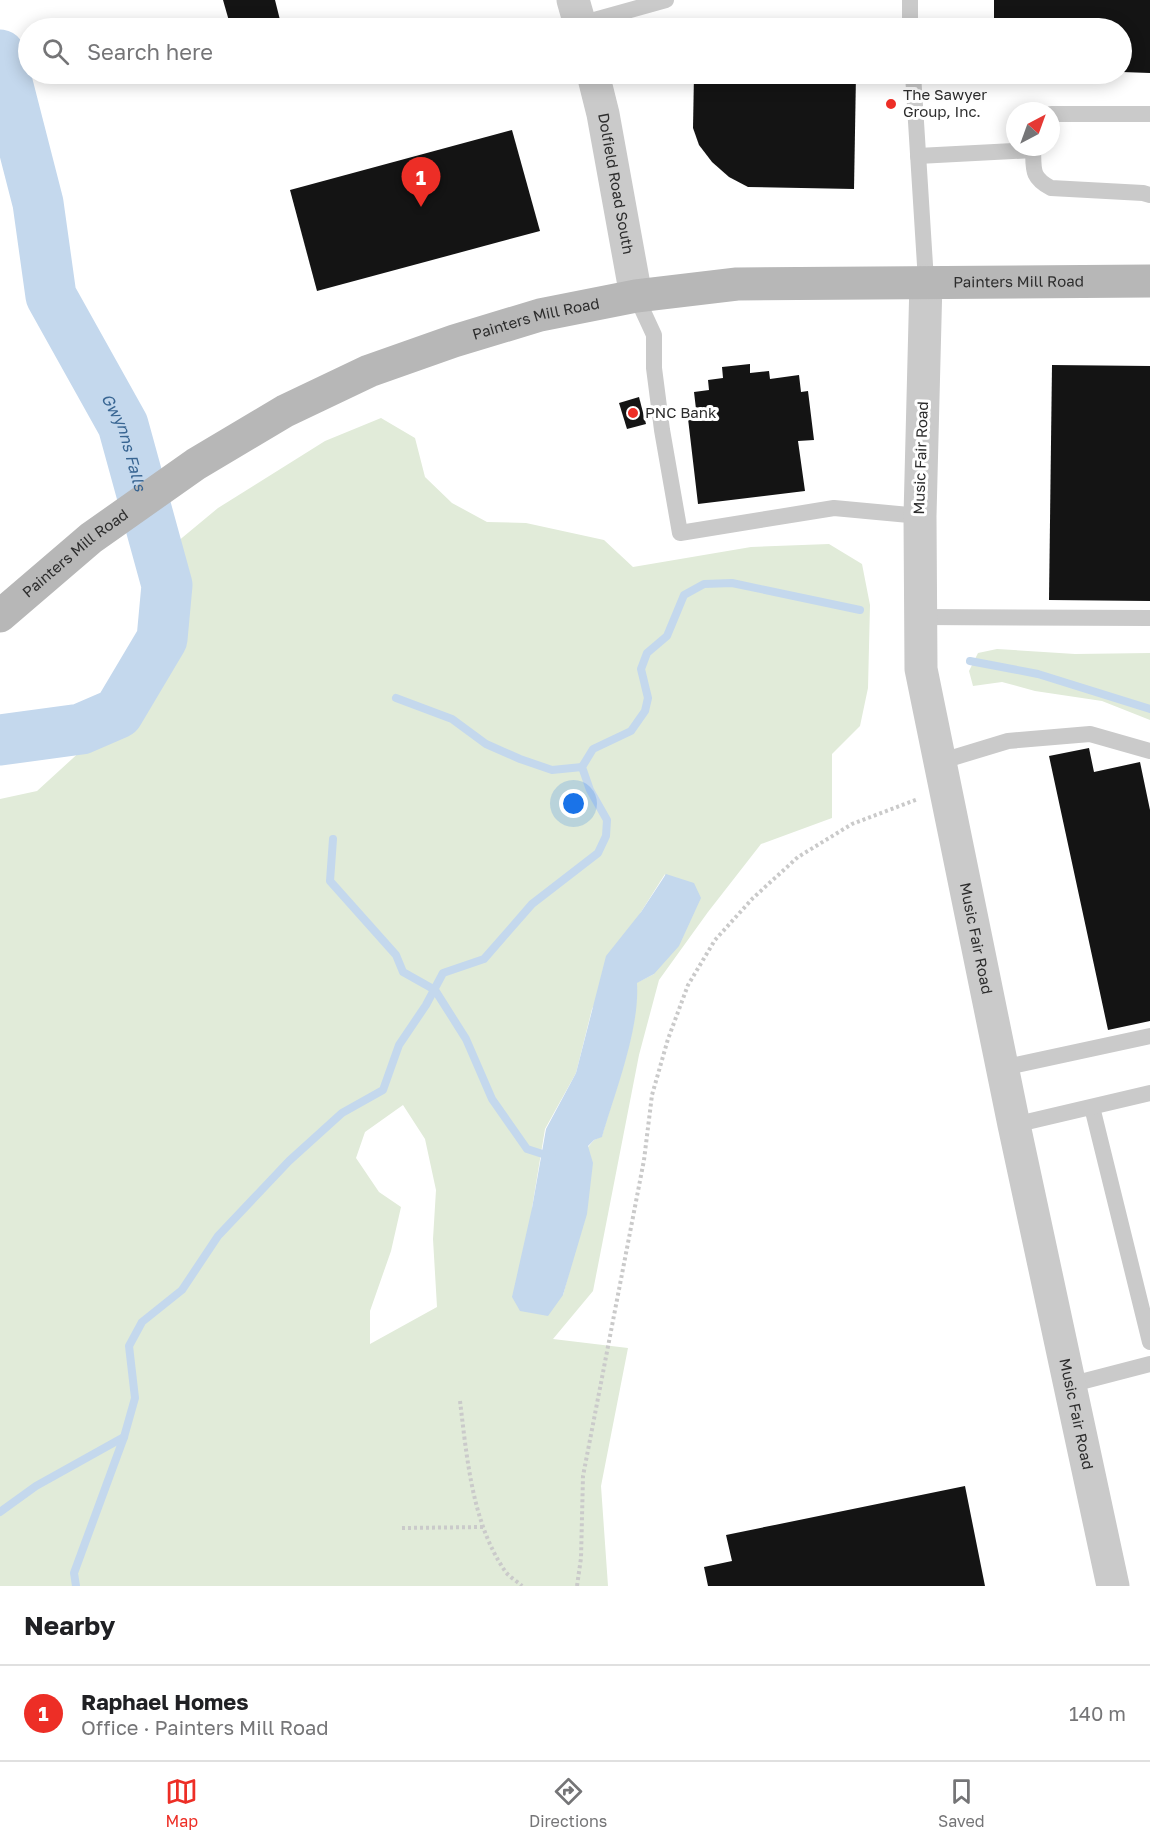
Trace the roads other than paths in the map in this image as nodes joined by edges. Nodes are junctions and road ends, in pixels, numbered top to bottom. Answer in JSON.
{"nodes":[{"id":1,"x":666,"y":0,"type":"edge"},
{"id":2,"x":910,"y":0,"type":"edge"},
{"id":3,"x":578,"y":18,"type":"edge"},
{"id":4,"x":910,"y":18,"type":"edge"},
{"id":5,"x":595,"y":84,"type":"edge"},
{"id":6,"x":914,"y":84,"type":"edge"},
{"id":7,"x":1060,"y":114,"type":"edge"},
{"id":8,"x":1150,"y":114,"type":"edge"},
{"id":9,"x":1006,"y":151,"type":"edge"},
{"id":10,"x":918,"y":156,"type":"junction"},
{"id":11,"x":1034,"y":156,"type":"edge"},
{"id":12,"x":1150,"y":195,"type":"edge"},
{"id":13,"x":926,"y":281,"type":"junction"},
{"id":14,"x":1150,"y":281,"type":"edge"},
{"id":15,"x":636,"y":296,"type":"junction"},
{"id":16,"x":920,"y":516,"type":"junction"},
{"id":17,"x":0,"y":616,"type":"edge"},
{"id":18,"x":919,"y":617,"type":"junction"},
{"id":19,"x":1150,"y":618,"type":"edge"},
{"id":20,"x":1150,"y":751,"type":"edge"},
{"id":21,"x":942,"y":776,"type":"junction"},
{"id":22,"x":1150,"y":1036,"type":"edge"},
{"id":23,"x":1002,"y":1068,"type":"junction"},
{"id":24,"x":1150,"y":1093,"type":"edge"},
{"id":25,"x":1092,"y":1107,"type":"junction"},
{"id":26,"x":1014,"y":1125,"type":"junction"},
{"id":27,"x":1150,"y":1342,"type":"edge"},
{"id":28,"x":1150,"y":1364,"type":"edge"},
{"id":29,"x":1069,"y":1385,"type":"junction"},
{"id":30,"x":1113,"y":1586,"type":"edge"}],
"edges":[{"from":1,"to":3,"type":"lane"},
{"from":2,"to":4,"type":"lane"},
{"from":5,"to":15,"type":"street","name":"Dolfield Road South"},
{"from":6,"to":10,"type":"lane"},
{"from":7,"to":8,"type":"lane"},
{"from":9,"to":10,"type":"lane"},
{"from":10,"to":13,"type":"lane"},
{"from":11,"to":12,"type":"lane"},
{"from":13,"to":14,"type":"main road","name":"Painters Mill Road"},
{"from":13,"to":15,"type":"main road","name":"Painters Mill Road"},
{"from":13,"to":16,"type":"street","name":"Music Fair Road"},
{"from":15,"to":16,"type":"lane"},
{"from":15,"to":17,"type":"main road","name":"Painters Mill Road"},
{"from":16,"to":18,"type":"street","name":"Music Fair Road"},
{"from":18,"to":19,"type":"lane"},
{"from":18,"to":21,"type":"street","name":"Music Fair Road"},
{"from":20,"to":21,"type":"lane"},
{"from":21,"to":23,"type":"street","name":"Music Fair Road"},
{"from":22,"to":23,"type":"lane"},
{"from":23,"to":26,"type":"street","name":"Music Fair Road"},
{"from":24,"to":25,"type":"lane"},
{"from":25,"to":26,"type":"lane"},
{"from":25,"to":27,"type":"lane"},
{"from":26,"to":29,"type":"street","name":"Music Fair Road"},
{"from":28,"to":29,"type":"lane"},
{"from":29,"to":30,"type":"street","name":"Music Fair Road"}]}
